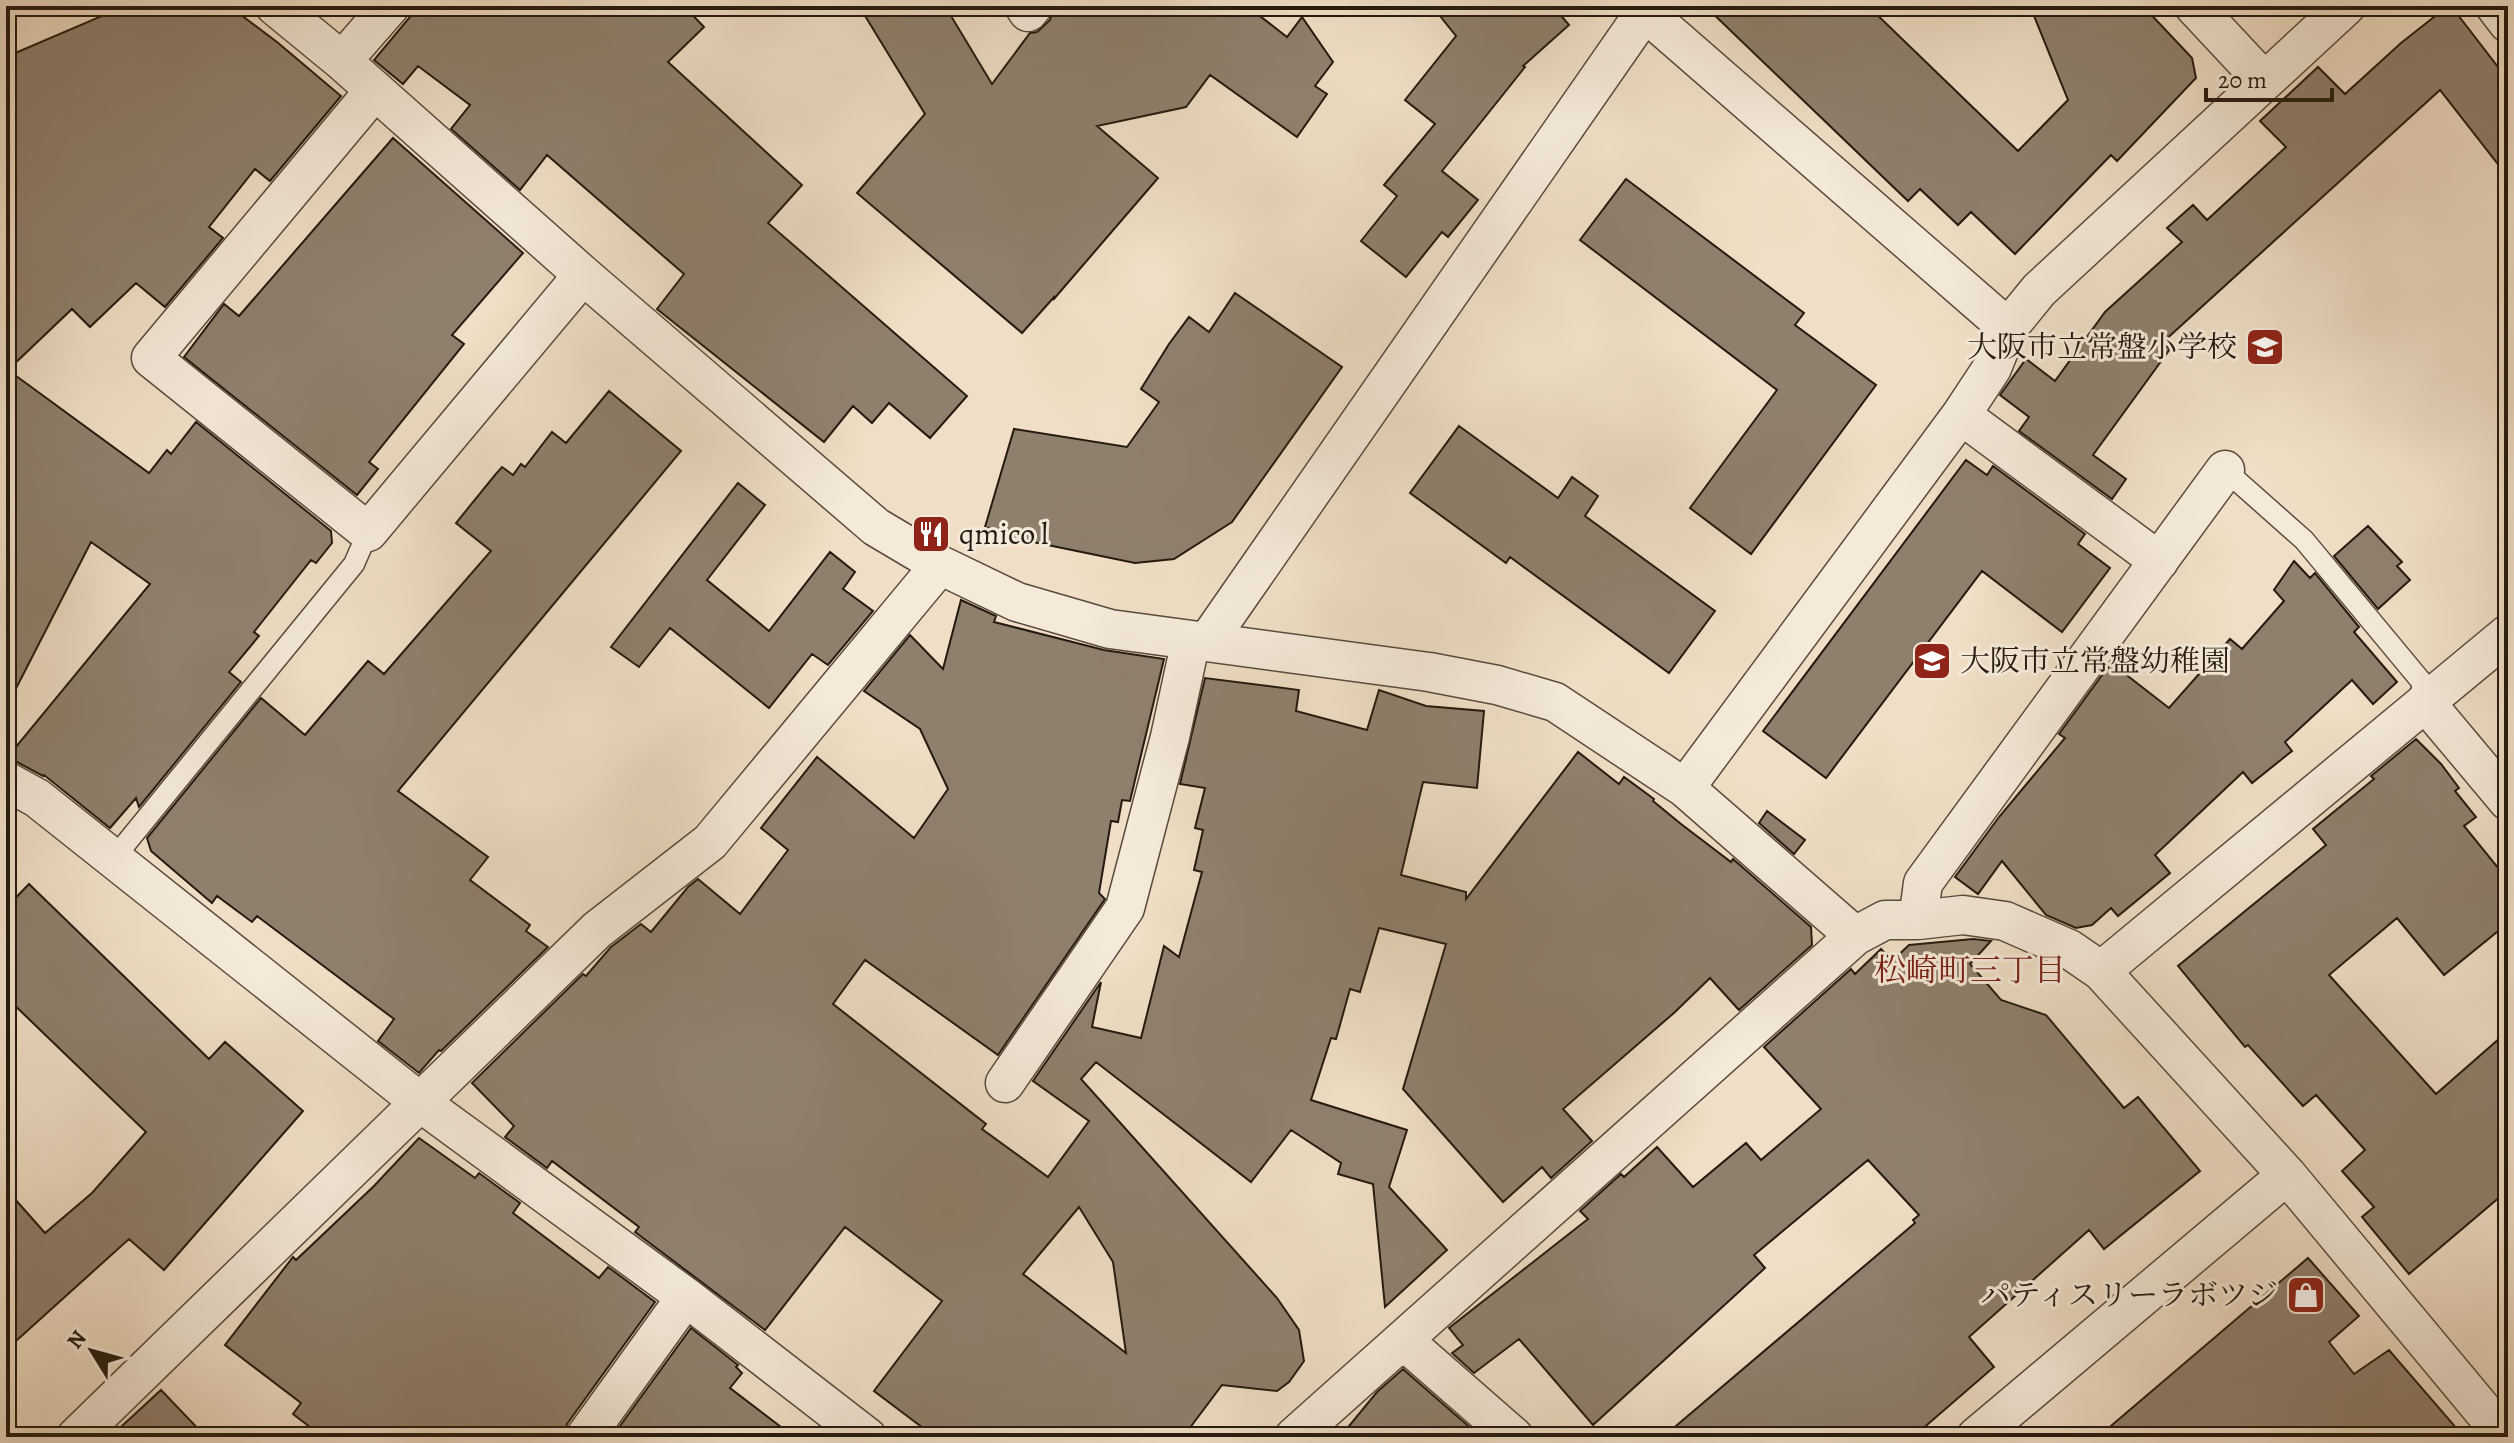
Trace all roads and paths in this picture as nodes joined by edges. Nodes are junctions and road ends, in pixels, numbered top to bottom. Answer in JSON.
{"nodes":[{"id":1,"x":275,"y":6,"type":"edge"},
{"id":2,"x":390,"y":6,"type":"edge"},
{"id":3,"x":1024,"y":6,"type":"edge"},
{"id":4,"x":1033,"y":6,"type":"edge"},
{"id":5,"x":2194,"y":6,"type":"edge"},
{"id":6,"x":2346,"y":6,"type":"edge"},
{"id":7,"x":2495,"y":6,"type":"edge"},
{"id":8,"x":1643,"y":8,"type":"edge"},
{"id":9,"x":2508,"y":23,"type":"edge"},
{"id":10,"x":342,"y":61,"type":"junction"},
{"id":11,"x":2264,"y":81,"type":"junction"},
{"id":12,"x":375,"y":90,"type":"junction"},
{"id":13,"x":583,"y":275,"type":"junction"},
{"id":14,"x":2008,"y":328,"type":"junction"},
{"id":15,"x":1961,"y":415,"type":"junction"},
{"id":16,"x":2225,"y":470,"type":"joint"},
{"id":17,"x":368,"y":532,"type":"junction"},
{"id":18,"x":2159,"y":561,"type":"junction"},
{"id":19,"x":940,"y":565,"type":"junction"},
{"id":20,"x":2508,"y":634,"type":"edge"},
{"id":21,"x":1199,"y":641,"type":"junction"},
{"id":22,"x":2425,"y":702,"type":"junction"},
{"id":23,"x":6,"y":781,"type":"edge"},
{"id":24,"x":1685,"y":788,"type":"junction"},
{"id":25,"x":2508,"y":801,"type":"edge"},
{"id":26,"x":114,"y":858,"type":"junction"},
{"id":27,"x":1918,"y":920,"type":"junction"},
{"id":28,"x":1855,"y":936,"type":"junction"},
{"id":29,"x":2101,"y":971,"type":"junction"},
{"id":30,"x":1005,"y":1083,"type":"dead end"},
{"id":31,"x":421,"y":1103,"type":"junction"},
{"id":32,"x":2287,"y":1175,"type":"junction"},
{"id":33,"x":686,"y":1297,"type":"junction"},
{"id":34,"x":1403,"y":1340,"type":"junction"},
{"id":35,"x":829,"y":1425,"type":"edge"},
{"id":36,"x":76,"y":1437,"type":"edge"},
{"id":37,"x":585,"y":1437,"type":"edge"},
{"id":38,"x":867,"y":1437,"type":"edge"},
{"id":39,"x":1294,"y":1437,"type":"edge"},
{"id":40,"x":1514,"y":1437,"type":"edge"},
{"id":41,"x":1976,"y":1437,"type":"edge"},
{"id":42,"x":2505,"y":1437,"type":"edge"}],
"edges":[{"from":1,"to":10,"type":"street"},
{"from":2,"to":10,"type":"street"},
{"from":3,"to":4,"type":"street"},
{"from":5,"to":11,"type":"street"},
{"from":6,"to":11,"type":"street"},
{"from":7,"to":9,"type":"street"},
{"from":8,"to":14,"type":"street"},
{"from":8,"to":21,"type":"street"},
{"from":10,"to":12,"type":"street"},
{"from":11,"to":14,"type":"street"},
{"from":12,"to":13,"type":"street"},
{"from":12,"to":17,"type":"street"},
{"from":13,"to":17,"type":"street"},
{"from":13,"to":19,"type":"street"},
{"from":14,"to":15,"type":"street"},
{"from":15,"to":18,"type":"street"},
{"from":15,"to":24,"type":"street"},
{"from":16,"to":18,"type":"street"},
{"from":16,"to":22,"type":"lane"},
{"from":17,"to":26,"type":"lane"},
{"from":18,"to":27,"type":"street"},
{"from":19,"to":21,"type":"street"},
{"from":19,"to":31,"type":"street"},
{"from":20,"to":22,"type":"street"},
{"from":21,"to":24,"type":"street"},
{"from":21,"to":30,"type":"street"},
{"from":22,"to":25,"type":"street"},
{"from":22,"to":29,"type":"street"},
{"from":23,"to":26,"type":"street"},
{"from":24,"to":28,"type":"street"},
{"from":26,"to":31,"type":"street"},
{"from":27,"to":28,"type":"street"},
{"from":27,"to":29,"type":"street"},
{"from":28,"to":34,"type":"street"},
{"from":29,"to":32,"type":"street"},
{"from":31,"to":33,"type":"street"},
{"from":31,"to":36,"type":"street"},
{"from":32,"to":41,"type":"street"},
{"from":32,"to":42,"type":"street"},
{"from":33,"to":35,"type":"street"},
{"from":33,"to":37,"type":"street"},
{"from":34,"to":39,"type":"street"},
{"from":34,"to":40,"type":"street"},
{"from":35,"to":38,"type":"street"}]}
